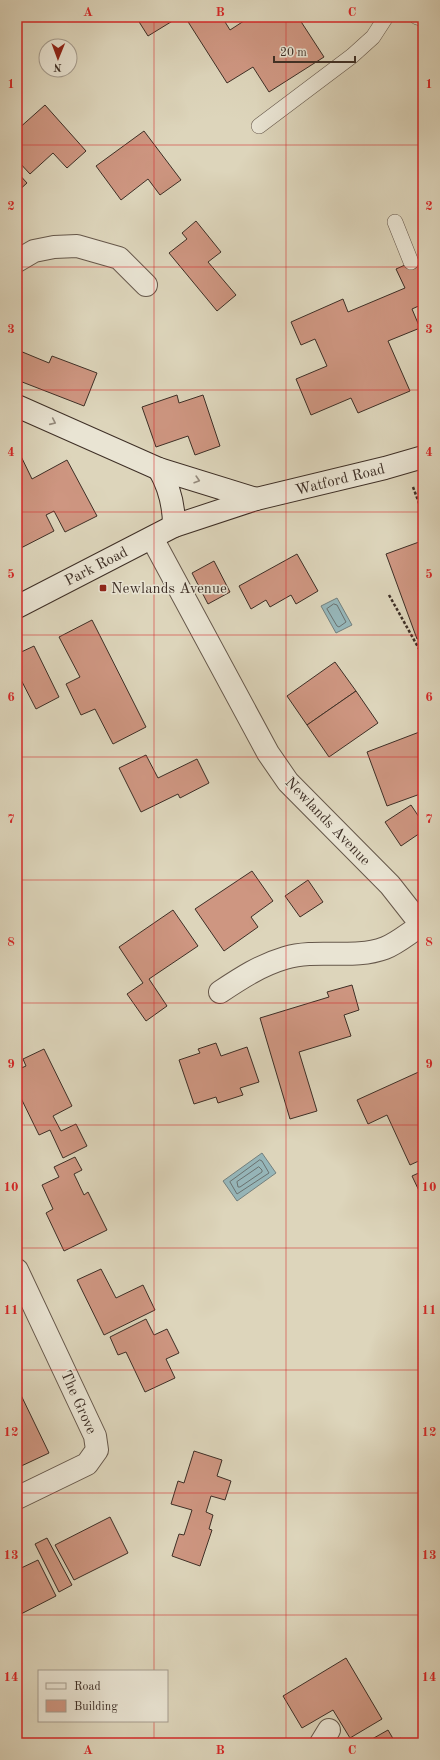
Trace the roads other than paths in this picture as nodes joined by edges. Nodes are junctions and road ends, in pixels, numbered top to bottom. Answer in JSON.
{"nodes":[{"id":1,"x":386,"y":17,"type":"edge"},
{"id":2,"x":418,"y":17,"type":"edge"},
{"id":3,"x":423,"y":19,"type":"edge"},
{"id":4,"x":259,"y":126,"type":"dead end"},
{"id":5,"x":395,"y":222,"type":"dead end"},
{"id":6,"x":17,"y":261,"type":"edge"},
{"id":7,"x":412,"y":262,"type":"dead end"},
{"id":8,"x":146,"y":285,"type":"dead end"},
{"id":9,"x":17,"y":406,"type":"edge"},
{"id":10,"x":423,"y":457,"type":"edge"},
{"id":11,"x":160,"y":469,"type":"junction"},
{"id":12,"x":256,"y":499,"type":"junction"},
{"id":13,"x":174,"y":526,"type":"junction"},
{"id":14,"x":152,"y":538,"type":"junction"},
{"id":15,"x":17,"y":607,"type":"edge"},
{"id":16,"x":422,"y":926,"type":"edge"},
{"id":17,"x":220,"y":992,"type":"dead end"},
{"id":18,"x":17,"y":1270,"type":"edge"},
{"id":19,"x":17,"y":1498,"type":"edge"}],
"edges":[{"from":1,"to":4,"type":"lane"},
{"from":2,"to":3,"type":"lane"},
{"from":5,"to":7,"type":"lane"},
{"from":6,"to":8,"type":"street"},
{"from":9,"to":11,"type":"street","one_way":true},
{"from":10,"to":12,"type":"street","name":"Watford Road"},
{"from":11,"to":12,"type":"street","one_way":true},
{"from":11,"to":13,"type":"street"},
{"from":12,"to":13,"type":"street","name":"Watford Road"},
{"from":13,"to":14,"type":"street","name":"Park Road"},
{"from":14,"to":15,"type":"street","name":"Park Road"},
{"from":14,"to":16,"type":"street","name":"Newlands Avenue"},
{"from":16,"to":17,"type":"street"},
{"from":18,"to":19,"type":"street","name":"The Grove"}]}
